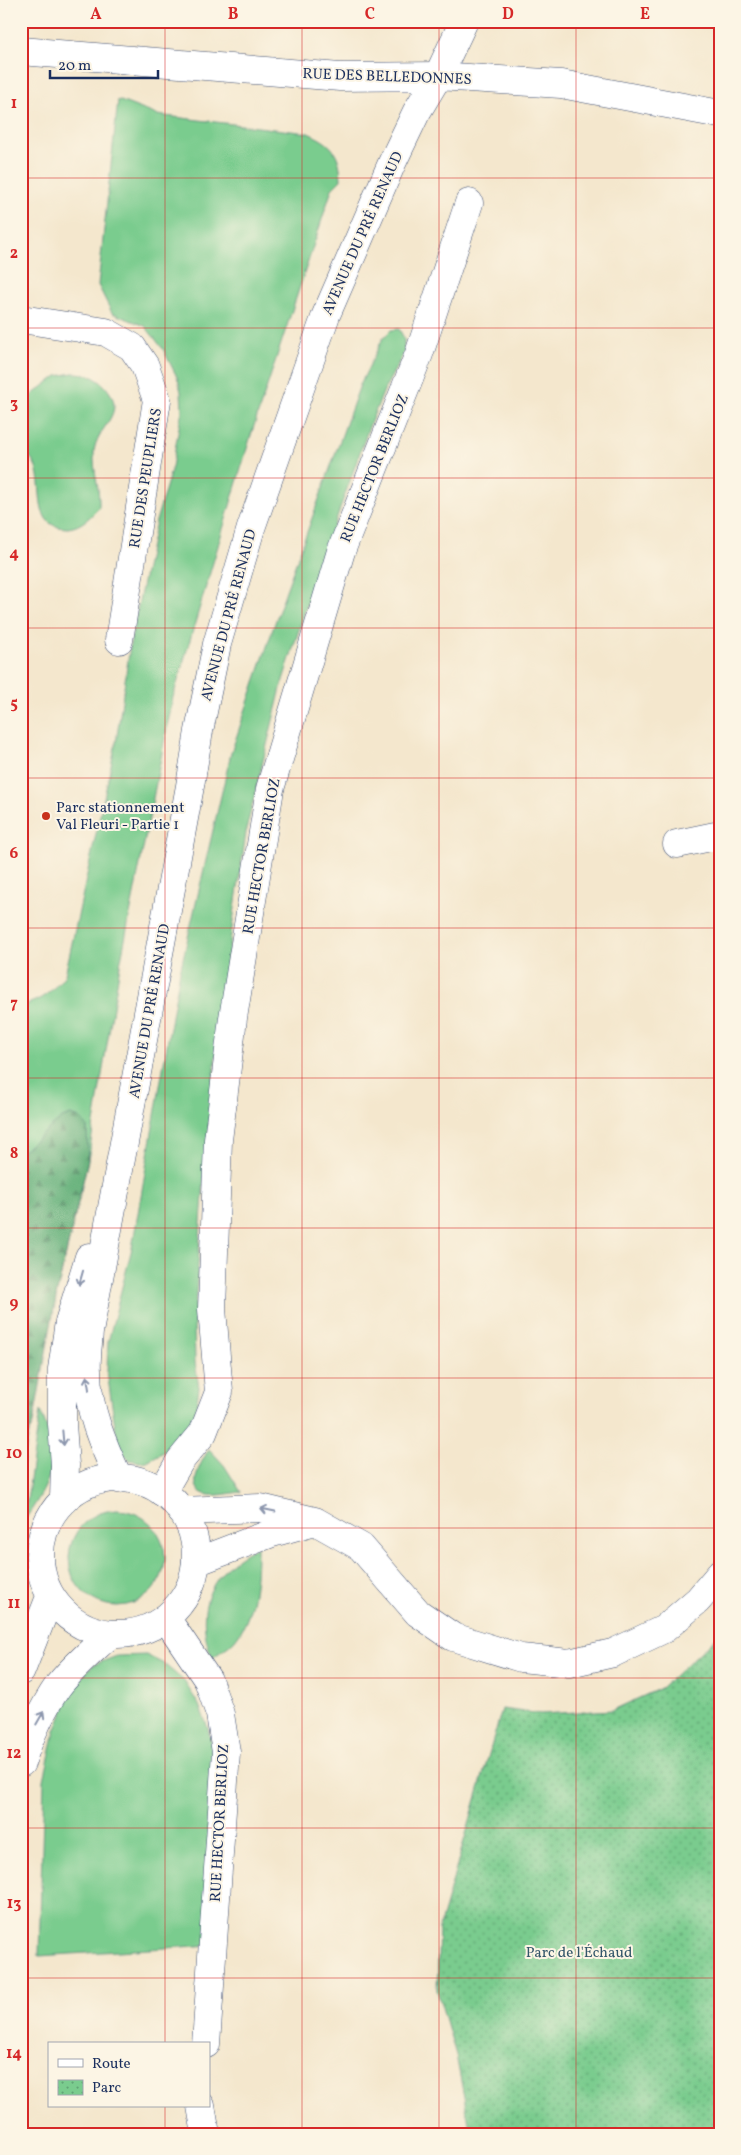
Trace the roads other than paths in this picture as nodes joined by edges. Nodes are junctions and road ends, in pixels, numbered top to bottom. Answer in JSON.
{"nodes":[{"id":1,"x":464,"y":21,"type":"edge"},
{"id":2,"x":21,"y":51,"type":"edge"},
{"id":3,"x":438,"y":76,"type":"junction"},
{"id":4,"x":720,"y":114,"type":"edge"},
{"id":5,"x":469,"y":203,"type":"dead end"},
{"id":6,"x":21,"y":319,"type":"edge"},
{"id":7,"x":119,"y":640,"type":"dead end"},
{"id":8,"x":720,"y":836,"type":"edge"},
{"id":9,"x":677,"y":844,"type":"dead end"},
{"id":10,"x":117,"y":1183,"type":"junction"},
{"id":11,"x":119,"y":1478,"type":"junction"},
{"id":12,"x":162,"y":1492,"type":"junction"},
{"id":13,"x":64,"y":1500,"type":"junction"},
{"id":14,"x":181,"y":1510,"type":"junction"},
{"id":15,"x":316,"y":1521,"type":"junction"},
{"id":16,"x":196,"y":1562,"type":"junction"},
{"id":17,"x":720,"y":1574,"type":"edge"},
{"id":18,"x":50,"y":1597,"type":"junction"},
{"id":19,"x":166,"y":1618,"type":"junction"},
{"id":20,"x":110,"y":1634,"type":"junction"},
{"id":21,"x":21,"y":1671,"type":"edge"},
{"id":22,"x":21,"y":1763,"type":"edge"},
{"id":23,"x":206,"y":2042,"type":"edge"},
{"id":24,"x":202,"y":2108,"type":"edge"},
{"id":25,"x":206,"y":2134,"type":"edge"}],
"edges":[{"from":1,"to":3,"type":"main road","name":"AVENUE DU PRÉ RENAUD"},
{"from":2,"to":3,"type":"main road","name":"RUE DES BELLEDONNES"},
{"from":3,"to":4,"type":"main road","name":"RUE DES BELLEDONNES"},
{"from":3,"to":10,"type":"main road","name":"AVENUE DU PRÉ RENAUD"},
{"from":5,"to":12,"type":"main road","name":"RUE HECTOR BERLIOZ"},
{"from":6,"to":7,"type":"main road","name":"RUE DES PEUPLIERS"},
{"from":8,"to":9,"type":"main road"},
{"from":11,"to":10,"type":"main road","name":"AVENUE DU PRÉ RENAUD","one_way":true},
{"from":10,"to":13,"type":"main road","name":"AVENUE DU PRÉ RENAUD","one_way":true},
{"from":11,"to":12,"type":"main road"},
{"from":11,"to":13,"type":"main road"},
{"from":12,"to":14,"type":"main road"},
{"from":13,"to":18,"type":"main road"},
{"from":15,"to":14,"type":"main road","one_way":true},
{"from":14,"to":16,"type":"main road"},
{"from":15,"to":16,"type":"main road"},
{"from":15,"to":17,"type":"main road"},
{"from":16,"to":19,"type":"main road"},
{"from":18,"to":20,"type":"main road"},
{"from":18,"to":21,"type":"main road"},
{"from":19,"to":20,"type":"main road"},
{"from":19,"to":23,"type":"main road","name":"RUE HECTOR BERLIOZ"},
{"from":22,"to":20,"type":"main road","one_way":true},
{"from":24,"to":25,"type":"main road"}]}
